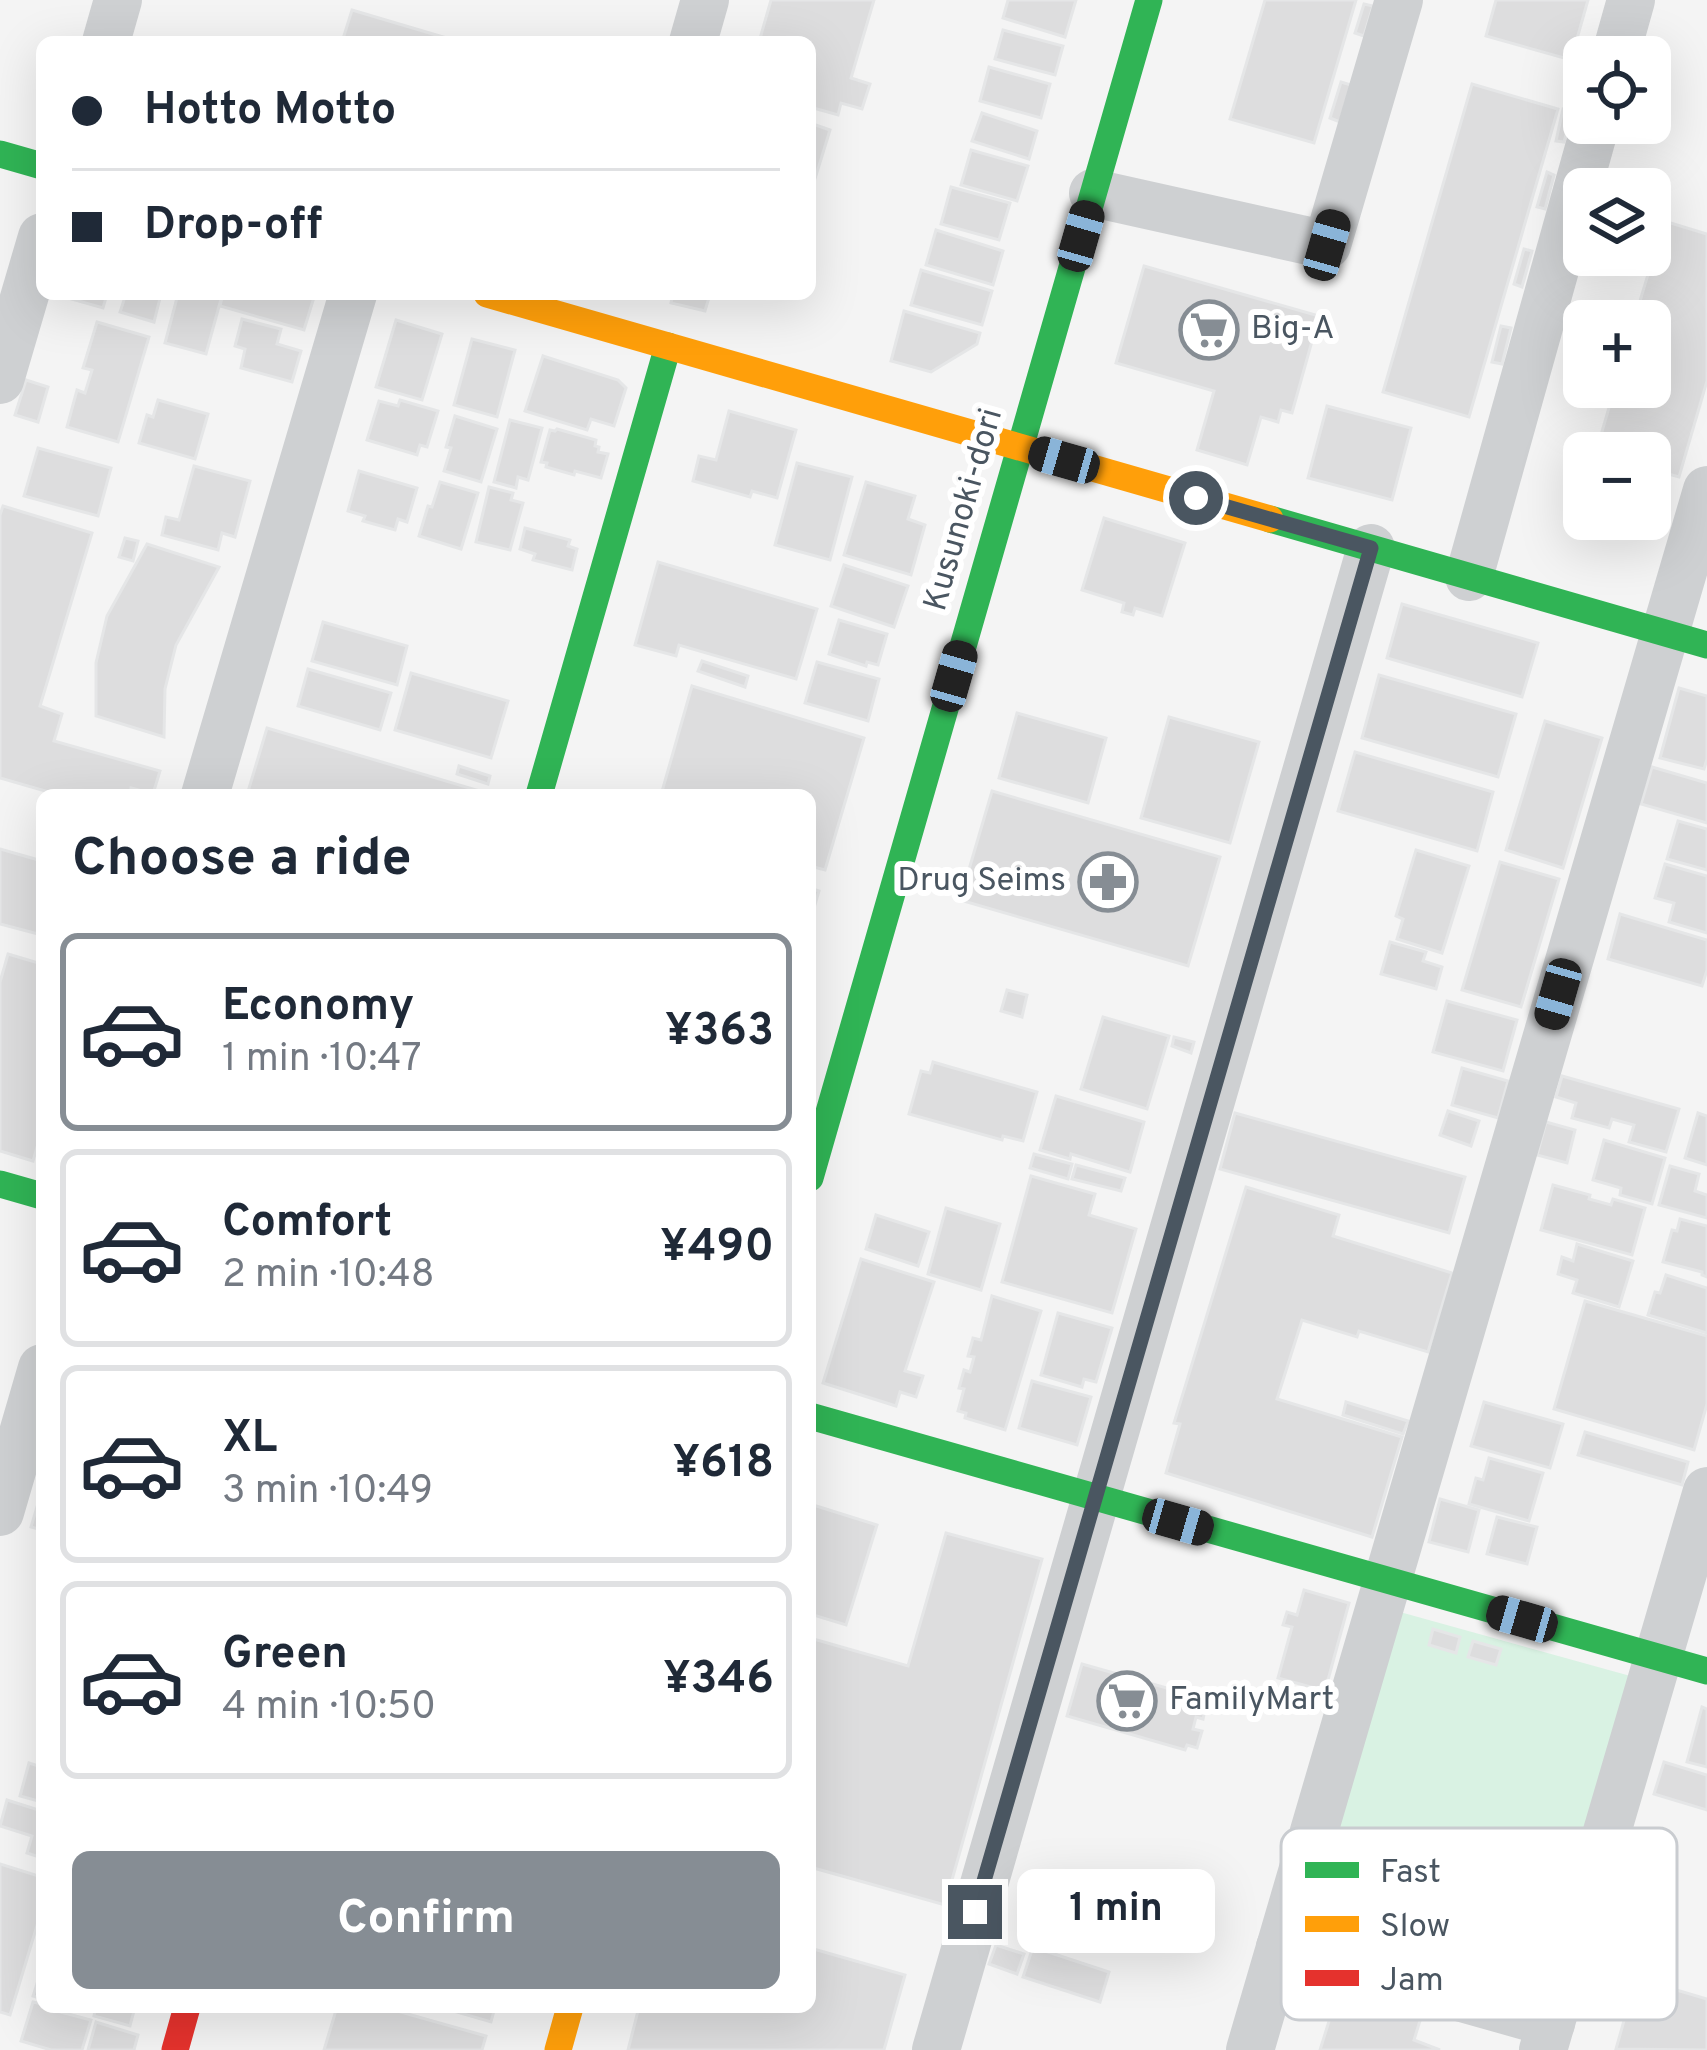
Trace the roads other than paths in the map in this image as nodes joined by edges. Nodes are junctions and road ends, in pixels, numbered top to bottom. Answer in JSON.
{"nodes":[{"id":1,"x":118,"y":0,"type":"edge"},
{"id":2,"x":704,"y":0,"type":"edge"},
{"id":3,"x":1149,"y":0,"type":"edge"},
{"id":4,"x":1399,"y":0,"type":"edge"},
{"id":5,"x":1631,"y":0,"type":"edge"},
{"id":6,"x":108,"y":36,"type":"edge"},
{"id":7,"x":695,"y":36,"type":"edge"},
{"id":8,"x":1621,"y":36,"type":"edge"},
{"id":9,"x":1591,"y":144,"type":"edge"},
{"id":10,"x":0,"y":154,"type":"edge"},
{"id":11,"x":36,"y":164,"type":"edge"},
{"id":12,"x":1093,"y":194,"type":"junction"},
{"id":13,"x":36,"y":257,"type":"edge"},
{"id":14,"x":351,"y":300,"type":"edge"},
{"id":15,"x":530,"y":300,"type":"edge"},
{"id":16,"x":617,"y":312,"type":"edge"},
{"id":17,"x":668,"y":346,"type":"junction"},
{"id":18,"x":0,"y":380,"type":"edge"},
{"id":19,"x":1020,"y":447,"type":"junction"},
{"id":20,"x":1707,"y":490,"type":"edge"},
{"id":21,"x":1371,"y":548,"type":"junction"},
{"id":22,"x":1469,"y":577,"type":"junction"},
{"id":23,"x":1685,"y":639,"type":"edge"},
{"id":24,"x":208,"y":789,"type":"edge"},
{"id":25,"x":541,"y":789,"type":"edge"},
{"id":26,"x":816,"y":1157,"type":"edge"},
{"id":27,"x":0,"y":1184,"type":"edge"},
{"id":28,"x":36,"y":1194,"type":"edge"},
{"id":29,"x":36,"y":1389,"type":"edge"},
{"id":30,"x":816,"y":1418,"type":"edge"},
{"id":31,"x":1707,"y":1491,"type":"edge"},
{"id":32,"x":1094,"y":1498,"type":"junction"},
{"id":33,"x":0,"y":1512,"type":"edge"},
{"id":34,"x":1386,"y":1581,"type":"junction"},
{"id":35,"x":1658,"y":1658,"type":"junction"},
{"id":36,"x":1707,"y":1671,"type":"edge"},
{"id":37,"x":1314,"y":1828,"type":"edge"},
{"id":38,"x":1608,"y":1828,"type":"edge"},
{"id":39,"x":1281,"y":1944,"type":"edge"},
{"id":40,"x":1280,"y":1947,"type":"joint"},
{"id":41,"x":186,"y":2013,"type":"edge"},
{"id":42,"x":568,"y":2013,"type":"edge"},
{"id":43,"x":1497,"y":2020,"type":"edge"},
{"id":44,"x":1547,"y":2037,"type":"edge"},
{"id":45,"x":175,"y":2050,"type":"edge"},
{"id":46,"x":558,"y":2050,"type":"edge"},
{"id":47,"x":936,"y":2050,"type":"edge"},
{"id":48,"x":1250,"y":2050,"type":"edge"}],
"edges":[{"from":1,"to":6,"type":"street"},
{"from":2,"to":7,"type":"street"},
{"from":3,"to":12,"type":"street","name":"Kusunoki-dori"},
{"from":4,"to":12,"type":"street"},
{"from":5,"to":8,"type":"street"},
{"from":9,"to":22,"type":"street"},
{"from":10,"to":11,"type":"street"},
{"from":12,"to":19,"type":"street","name":"Kusunoki-dori"},
{"from":13,"to":18,"type":"street"},
{"from":14,"to":24,"type":"street"},
{"from":15,"to":16,"type":"street"},
{"from":16,"to":17,"type":"street"},
{"from":17,"to":19,"type":"street"},
{"from":17,"to":25,"type":"street"},
{"from":19,"to":21,"type":"street"},
{"from":19,"to":26,"type":"street","name":"Kusunoki-dori"},
{"from":20,"to":23,"type":"street"},
{"from":21,"to":22,"type":"street"},
{"from":21,"to":32,"type":"street"},
{"from":22,"to":23,"type":"street"},
{"from":23,"to":34,"type":"street"},
{"from":27,"to":28,"type":"street"},
{"from":29,"to":33,"type":"street"},
{"from":30,"to":32,"type":"street"},
{"from":31,"to":35,"type":"street"},
{"from":32,"to":34,"type":"street"},
{"from":32,"to":47,"type":"street"},
{"from":34,"to":35,"type":"street"},
{"from":34,"to":37,"type":"street"},
{"from":35,"to":36,"type":"street"},
{"from":35,"to":38,"type":"street"},
{"from":39,"to":40,"type":"street"},
{"from":40,"to":48,"type":"street"},
{"from":41,"to":45,"type":"street"},
{"from":42,"to":46,"type":"street"},
{"from":43,"to":44,"type":"street"}]}
